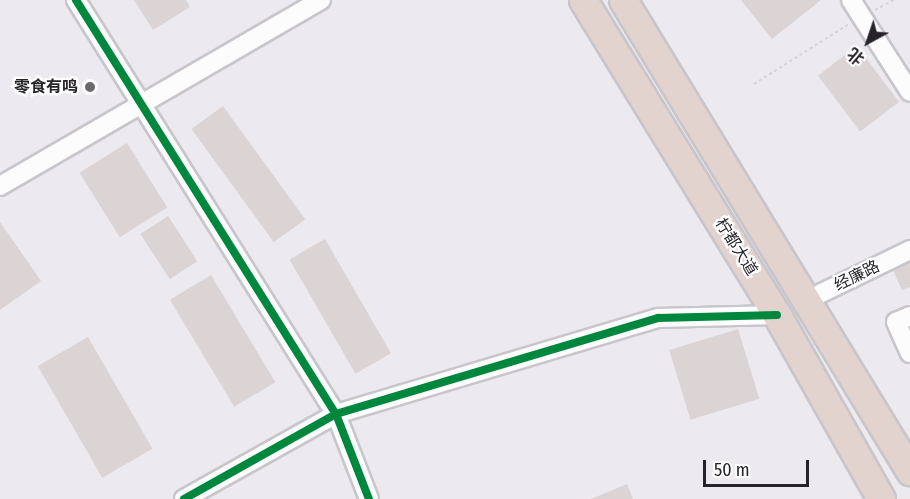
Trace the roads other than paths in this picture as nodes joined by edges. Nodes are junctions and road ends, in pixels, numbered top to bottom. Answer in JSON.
{"nodes":[{"id":1,"x":76,"y":0,"type":"edge"},
{"id":2,"x":321,"y":0,"type":"edge"},
{"id":3,"x":583,"y":0,"type":"edge"},
{"id":4,"x":623,"y":0,"type":"edge"},
{"id":5,"x":851,"y":0,"type":"edge"},
{"id":6,"x":910,"y":92,"type":"edge"},
{"id":7,"x":143,"y":106,"type":"junction"},
{"id":8,"x":0,"y":186,"type":"edge"},
{"id":9,"x":910,"y":250,"type":"edge"},
{"id":10,"x":803,"y":302,"type":"junction"},
{"id":11,"x":777,"y":315,"type":"junction"},
{"id":12,"x":910,"y":316,"type":"edge"},
{"id":13,"x":910,"y":353,"type":"edge"},
{"id":14,"x":336,"y":414,"type":"junction"},
{"id":15,"x":903,"y":442,"type":"edge"},
{"id":16,"x":910,"y":471,"type":"edge"},
{"id":17,"x":184,"y":499,"type":"edge"},
{"id":18,"x":369,"y":499,"type":"edge"},
{"id":19,"x":881,"y":499,"type":"edge"}],
"edges":[{"from":1,"to":7,"type":"street"},
{"from":2,"to":7,"type":"street"},
{"from":3,"to":11,"type":"highway","name":"柠都大道"},
{"from":4,"to":10,"type":"highway","name":"柠都大道"},
{"from":5,"to":6,"type":"street"},
{"from":7,"to":8,"type":"street"},
{"from":7,"to":14,"type":"street"},
{"from":9,"to":10,"type":"street","name":"经廉路"},
{"from":10,"to":15,"type":"highway","name":"柠都大道"},
{"from":11,"to":14,"type":"street"},
{"from":11,"to":19,"type":"highway","name":"柠都大道"},
{"from":12,"to":13,"type":"street"},
{"from":14,"to":17,"type":"street"},
{"from":14,"to":18,"type":"street"},
{"from":15,"to":16,"type":"highway","name":"柠都大道"}]}
